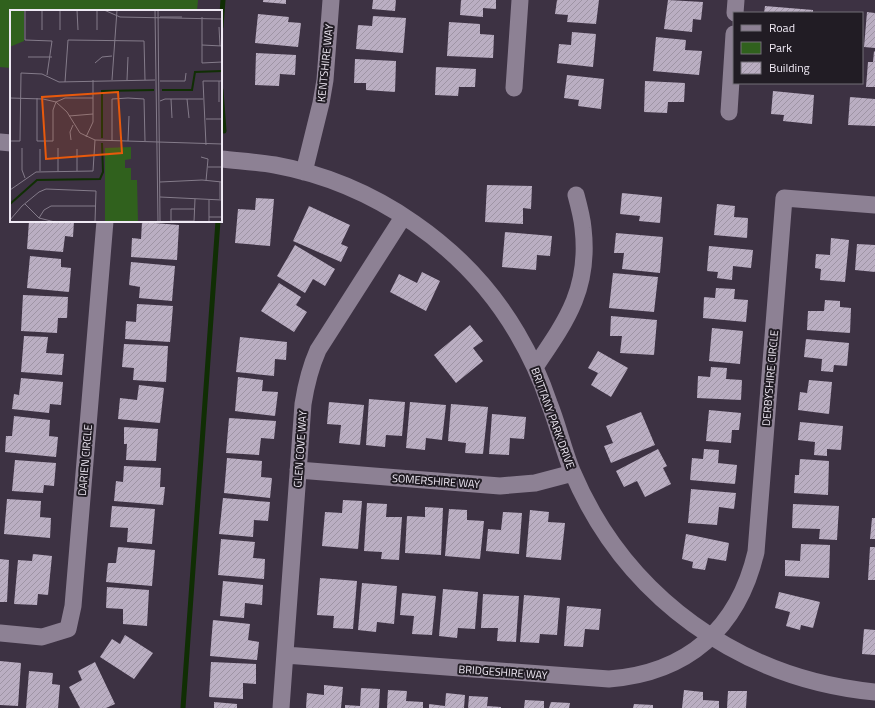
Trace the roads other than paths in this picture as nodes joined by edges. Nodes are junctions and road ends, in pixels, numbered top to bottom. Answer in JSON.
{"nodes":[{"id":1,"x":331,"y":0,"type":"edge"},
{"id":2,"x":520,"y":0,"type":"edge"},
{"id":3,"x":736,"y":0,"type":"edge"},
{"id":4,"x":736,"y":12,"type":"edge"},
{"id":5,"x":733,"y":50,"type":"edge"},
{"id":6,"x":514,"y":88,"type":"dead end"},
{"id":7,"x":729,"y":112,"type":"dead end"},
{"id":8,"x":0,"y":142,"type":"edge"},
{"id":9,"x":10,"y":143,"type":"edge"},
{"id":10,"x":222,"y":159,"type":"edge"},
{"id":11,"x":304,"y":172,"type":"junction"},
{"id":12,"x":576,"y":195,"type":"dead end"},
{"id":13,"x":875,"y":205,"type":"edge"},
{"id":14,"x":403,"y":217,"type":"junction"},
{"id":15,"x":105,"y":222,"type":"edge"},
{"id":16,"x":535,"y":366,"type":"junction"},
{"id":17,"x":298,"y":470,"type":"junction"},
{"id":18,"x":573,"y":474,"type":"junction"},
{"id":19,"x":0,"y":633,"type":"edge"},
{"id":20,"x":711,"y":637,"type":"junction"},
{"id":21,"x":285,"y":655,"type":"junction"},
{"id":22,"x":875,"y":692,"type":"edge"},
{"id":23,"x":281,"y":708,"type":"edge"}],
"edges":[{"from":1,"to":11,"type":"street","name":"KENTSHIRE WAY"},
{"from":2,"to":6,"type":"street"},
{"from":3,"to":4,"type":"street"},
{"from":5,"to":7,"type":"street"},
{"from":8,"to":9,"type":"street"},
{"from":10,"to":11,"type":"street","name":"BRITTANY PARK DRIVE"},
{"from":11,"to":14,"type":"street","name":"BRITTANY PARK DRIVE"},
{"from":12,"to":16,"type":"street"},
{"from":13,"to":20,"type":"street","name":"DERBYSHIRE CIRCLE"},
{"from":14,"to":16,"type":"street","name":"BRITTANY PARK DRIVE"},
{"from":14,"to":17,"type":"street","name":"GLEN COVE WAY"},
{"from":15,"to":19,"type":"street","name":"DARIEN CIRCLE"},
{"from":16,"to":18,"type":"street","name":"BRITTANY PARK DRIVE"},
{"from":17,"to":18,"type":"street","name":"SOMERSHIRE WAY"},
{"from":17,"to":21,"type":"street","name":"GLEN COVE WAY"},
{"from":18,"to":20,"type":"street","name":"BRITTANY PARK DRIVE"},
{"from":20,"to":21,"type":"street","name":"BRIDGESHIRE WAY"},
{"from":20,"to":22,"type":"street","name":"BRITTANY PARK DRIVE"},
{"from":21,"to":23,"type":"street","name":"GLEN COVE WAY"}]}
